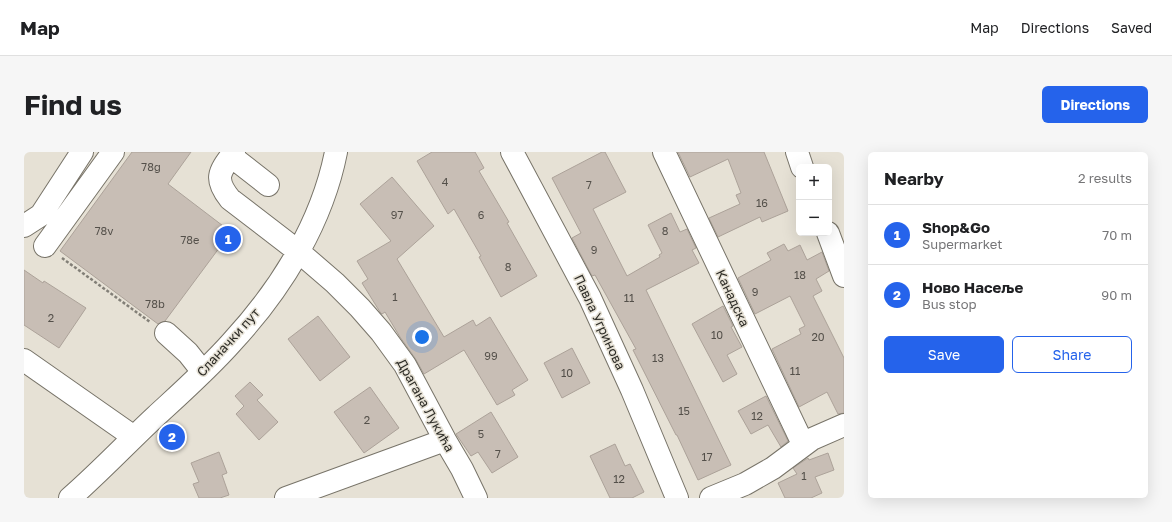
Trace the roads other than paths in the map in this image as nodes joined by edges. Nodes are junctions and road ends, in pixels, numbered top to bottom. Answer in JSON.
{"nodes":[{"id":1,"x":82,"y":152,"type":"edge"},
{"id":2,"x":113,"y":152,"type":"edge"},
{"id":3,"x":336,"y":152,"type":"edge"},
{"id":4,"x":512,"y":152,"type":"edge"},
{"id":5,"x":664,"y":152,"type":"edge"},
{"id":6,"x":797,"y":152,"type":"edge"},
{"id":7,"x":232,"y":154,"type":"edge"},
{"id":8,"x":801,"y":164,"type":"edge"},
{"id":9,"x":268,"y":184,"type":"dead end"},
{"id":10,"x":24,"y":226,"type":"edge"},
{"id":11,"x":829,"y":236,"type":"edge"},
{"id":12,"x":45,"y":246,"type":"road end"},
{"id":13,"x":299,"y":252,"type":"junction"},
{"id":14,"x":844,"y":276,"type":"edge"},
{"id":15,"x":166,"y":333,"type":"road end"},
{"id":16,"x":24,"y":360,"type":"edge"},
{"id":17,"x":203,"y":372,"type":"junction"},
{"id":18,"x":844,"y":425,"type":"edge"},
{"id":19,"x":134,"y":437,"type":"junction"},
{"id":20,"x":444,"y":440,"type":"junction"},
{"id":21,"x":803,"y":444,"type":"junction"},
{"id":22,"x":748,"y":491,"type":"edge"},
{"id":23,"x":70,"y":498,"type":"edge"},
{"id":24,"x":286,"y":498,"type":"edge"},
{"id":25,"x":476,"y":498,"type":"edge"},
{"id":26,"x":677,"y":498,"type":"edge"},
{"id":27,"x":710,"y":498,"type":"edge"}],
"edges":[{"from":1,"to":10,"type":"street"},
{"from":2,"to":12,"type":"street"},
{"from":3,"to":13,"type":"street","name":"Сланачки пут"},
{"from":4,"to":26,"type":"street","name":"Павла Угринова"},
{"from":5,"to":21,"type":"street","name":"Канадска"},
{"from":6,"to":8,"type":"street"},
{"from":7,"to":9,"type":"street"},
{"from":7,"to":13,"type":"street","name":"Драгана Лукића"},
{"from":11,"to":14,"type":"street"},
{"from":13,"to":17,"type":"street","name":"Сланачки пут"},
{"from":13,"to":20,"type":"street","name":"Драгана Лукића"},
{"from":15,"to":17,"type":"street"},
{"from":16,"to":19,"type":"street"},
{"from":17,"to":19,"type":"street","name":"Сланачки пут"},
{"from":18,"to":21,"type":"street"},
{"from":19,"to":23,"type":"street","name":"Сланачки пут"},
{"from":20,"to":24,"type":"street"},
{"from":20,"to":25,"type":"street","name":"Драгана Лукића"},
{"from":21,"to":22,"type":"street"},
{"from":22,"to":27,"type":"street"}]}
